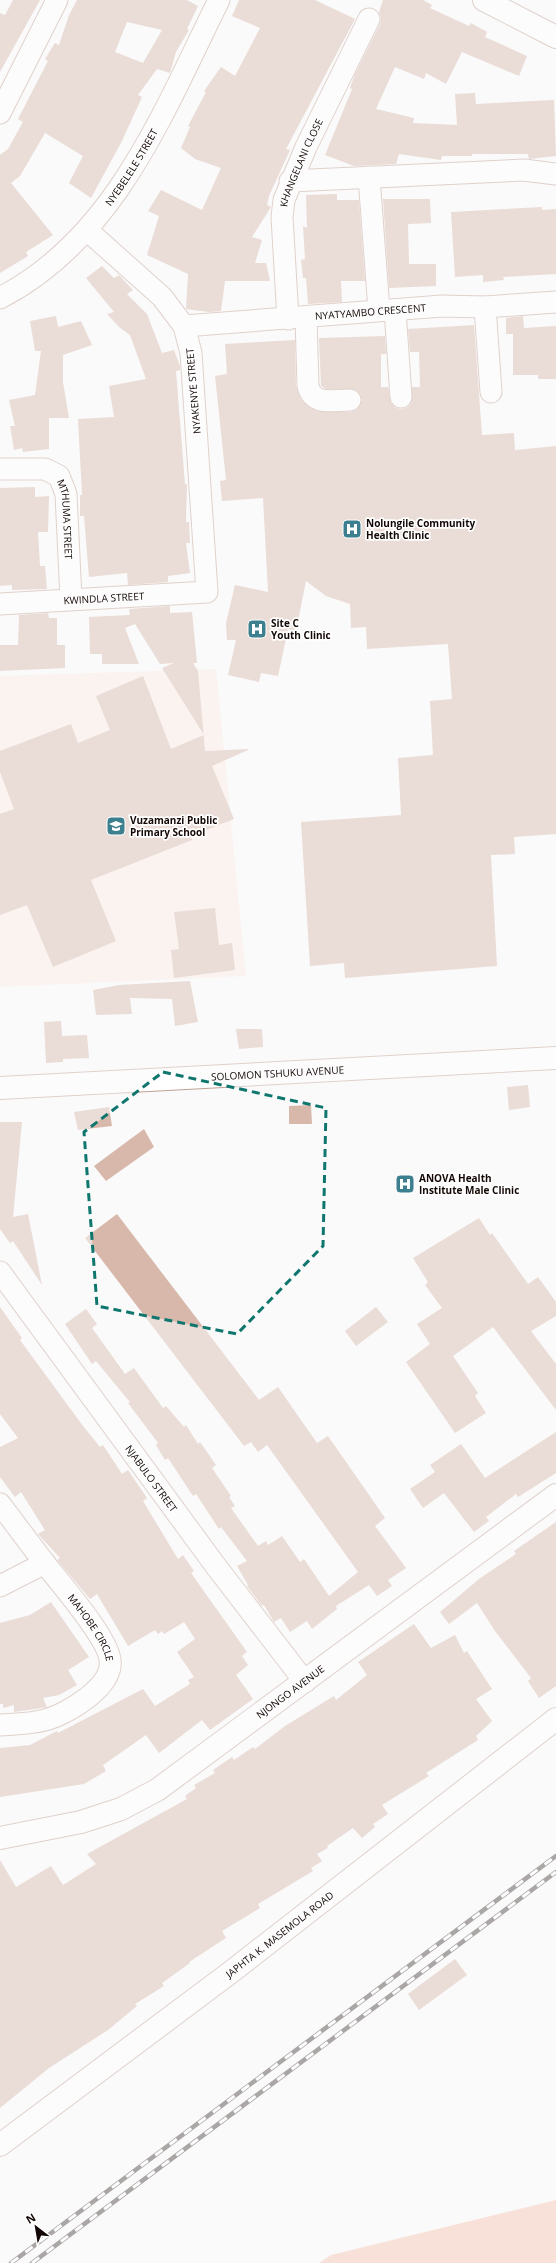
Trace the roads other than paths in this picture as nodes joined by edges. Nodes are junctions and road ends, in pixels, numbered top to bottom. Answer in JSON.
{"nodes":[{"id":1,"x":57,"y":0,"type":"edge"},
{"id":2,"x":219,"y":0,"type":"edge"},
{"id":3,"x":484,"y":0,"type":"edge"},
{"id":4,"x":368,"y":19,"type":"dead end"},
{"id":5,"x":556,"y":36,"type":"edge"},
{"id":6,"x":0,"y":113,"type":"edge"},
{"id":7,"x":556,"y":174,"type":"edge"},
{"id":8,"x":369,"y":178,"type":"junction"},
{"id":9,"x":290,"y":181,"type":"junction"},
{"id":10,"x":88,"y":231,"type":"junction"},
{"id":11,"x":0,"y":298,"type":"edge"},
{"id":12,"x":556,"y":302,"type":"edge"},
{"id":13,"x":485,"y":307,"type":"junction"},
{"id":14,"x":387,"y":310,"type":"junction"},
{"id":15,"x":297,"y":318,"type":"junction"},
{"id":16,"x":184,"y":326,"type":"junction"},
{"id":17,"x":491,"y":392,"type":"dead end"},
{"id":18,"x":401,"y":397,"type":"dead end"},
{"id":19,"x":350,"y":400,"type":"dead end"},
{"id":20,"x":0,"y":469,"type":"edge"},
{"id":21,"x":207,"y":592,"type":"joint"},
{"id":22,"x":71,"y":599,"type":"junction"},
{"id":23,"x":0,"y":604,"type":"edge"},
{"id":24,"x":556,"y":1058,"type":"edge"},
{"id":25,"x":0,"y":1088,"type":"edge"},
{"id":26,"x":0,"y":1272,"type":"edge"},
{"id":27,"x":556,"y":1495,"type":"edge"},
{"id":28,"x":0,"y":1504,"type":"edge"},
{"id":29,"x":44,"y":1563,"type":"junction"},
{"id":30,"x":0,"y":1586,"type":"edge"},
{"id":31,"x":305,"y":1682,"type":"junction"},
{"id":32,"x":556,"y":1719,"type":"edge"},
{"id":33,"x":0,"y":1725,"type":"edge"},
{"id":34,"x":0,"y":1838,"type":"edge"},
{"id":35,"x":0,"y":2145,"type":"edge"}],
"edges":[{"from":1,"to":6,"type":"street"},
{"from":2,"to":10,"type":"street","name":"NYEBELELE STREET"},
{"from":3,"to":5,"type":"street"},
{"from":4,"to":9,"type":"street","name":"KHANGELANI CLOSE"},
{"from":7,"to":8,"type":"street"},
{"from":8,"to":9,"type":"street"},
{"from":8,"to":14,"type":"street"},
{"from":9,"to":15,"type":"street","name":"KHANGELANI CLOSE"},
{"from":10,"to":11,"type":"street","name":"NYEBELELE STREET"},
{"from":10,"to":16,"type":"street","name":"NYAKENYE STREET"},
{"from":12,"to":13,"type":"street","name":"NYATYAMBO CRESCENT"},
{"from":13,"to":14,"type":"street","name":"NYATYAMBO CRESCENT"},
{"from":13,"to":17,"type":"street"},
{"from":14,"to":15,"type":"street","name":"NYATYAMBO CRESCENT"},
{"from":14,"to":18,"type":"street"},
{"from":15,"to":16,"type":"street","name":"NYATYAMBO CRESCENT"},
{"from":15,"to":19,"type":"street","name":"KHANGELANI CLOSE"},
{"from":16,"to":21,"type":"street","name":"NYAKENYE STREET"},
{"from":20,"to":22,"type":"street","name":"MTHUMA STREET"},
{"from":21,"to":22,"type":"street","name":"KWINDLA STREET"},
{"from":22,"to":23,"type":"street","name":"KWINDLA STREET"},
{"from":24,"to":25,"type":"street","name":"SOLOMON TSHUKU AVENUE"},
{"from":26,"to":31,"type":"street","name":"NJABULO STREET"},
{"from":27,"to":31,"type":"street","name":"NJONGO AVENUE"},
{"from":28,"to":29,"type":"street","name":"MAHOBE CIRCLE"},
{"from":29,"to":30,"type":"street"},
{"from":29,"to":33,"type":"street","name":"MAHOBE CIRCLE"},
{"from":31,"to":34,"type":"street","name":"NJONGO AVENUE"},
{"from":32,"to":35,"type":"street","name":"JAPHTA K. MASEMOLA ROAD"}]}
